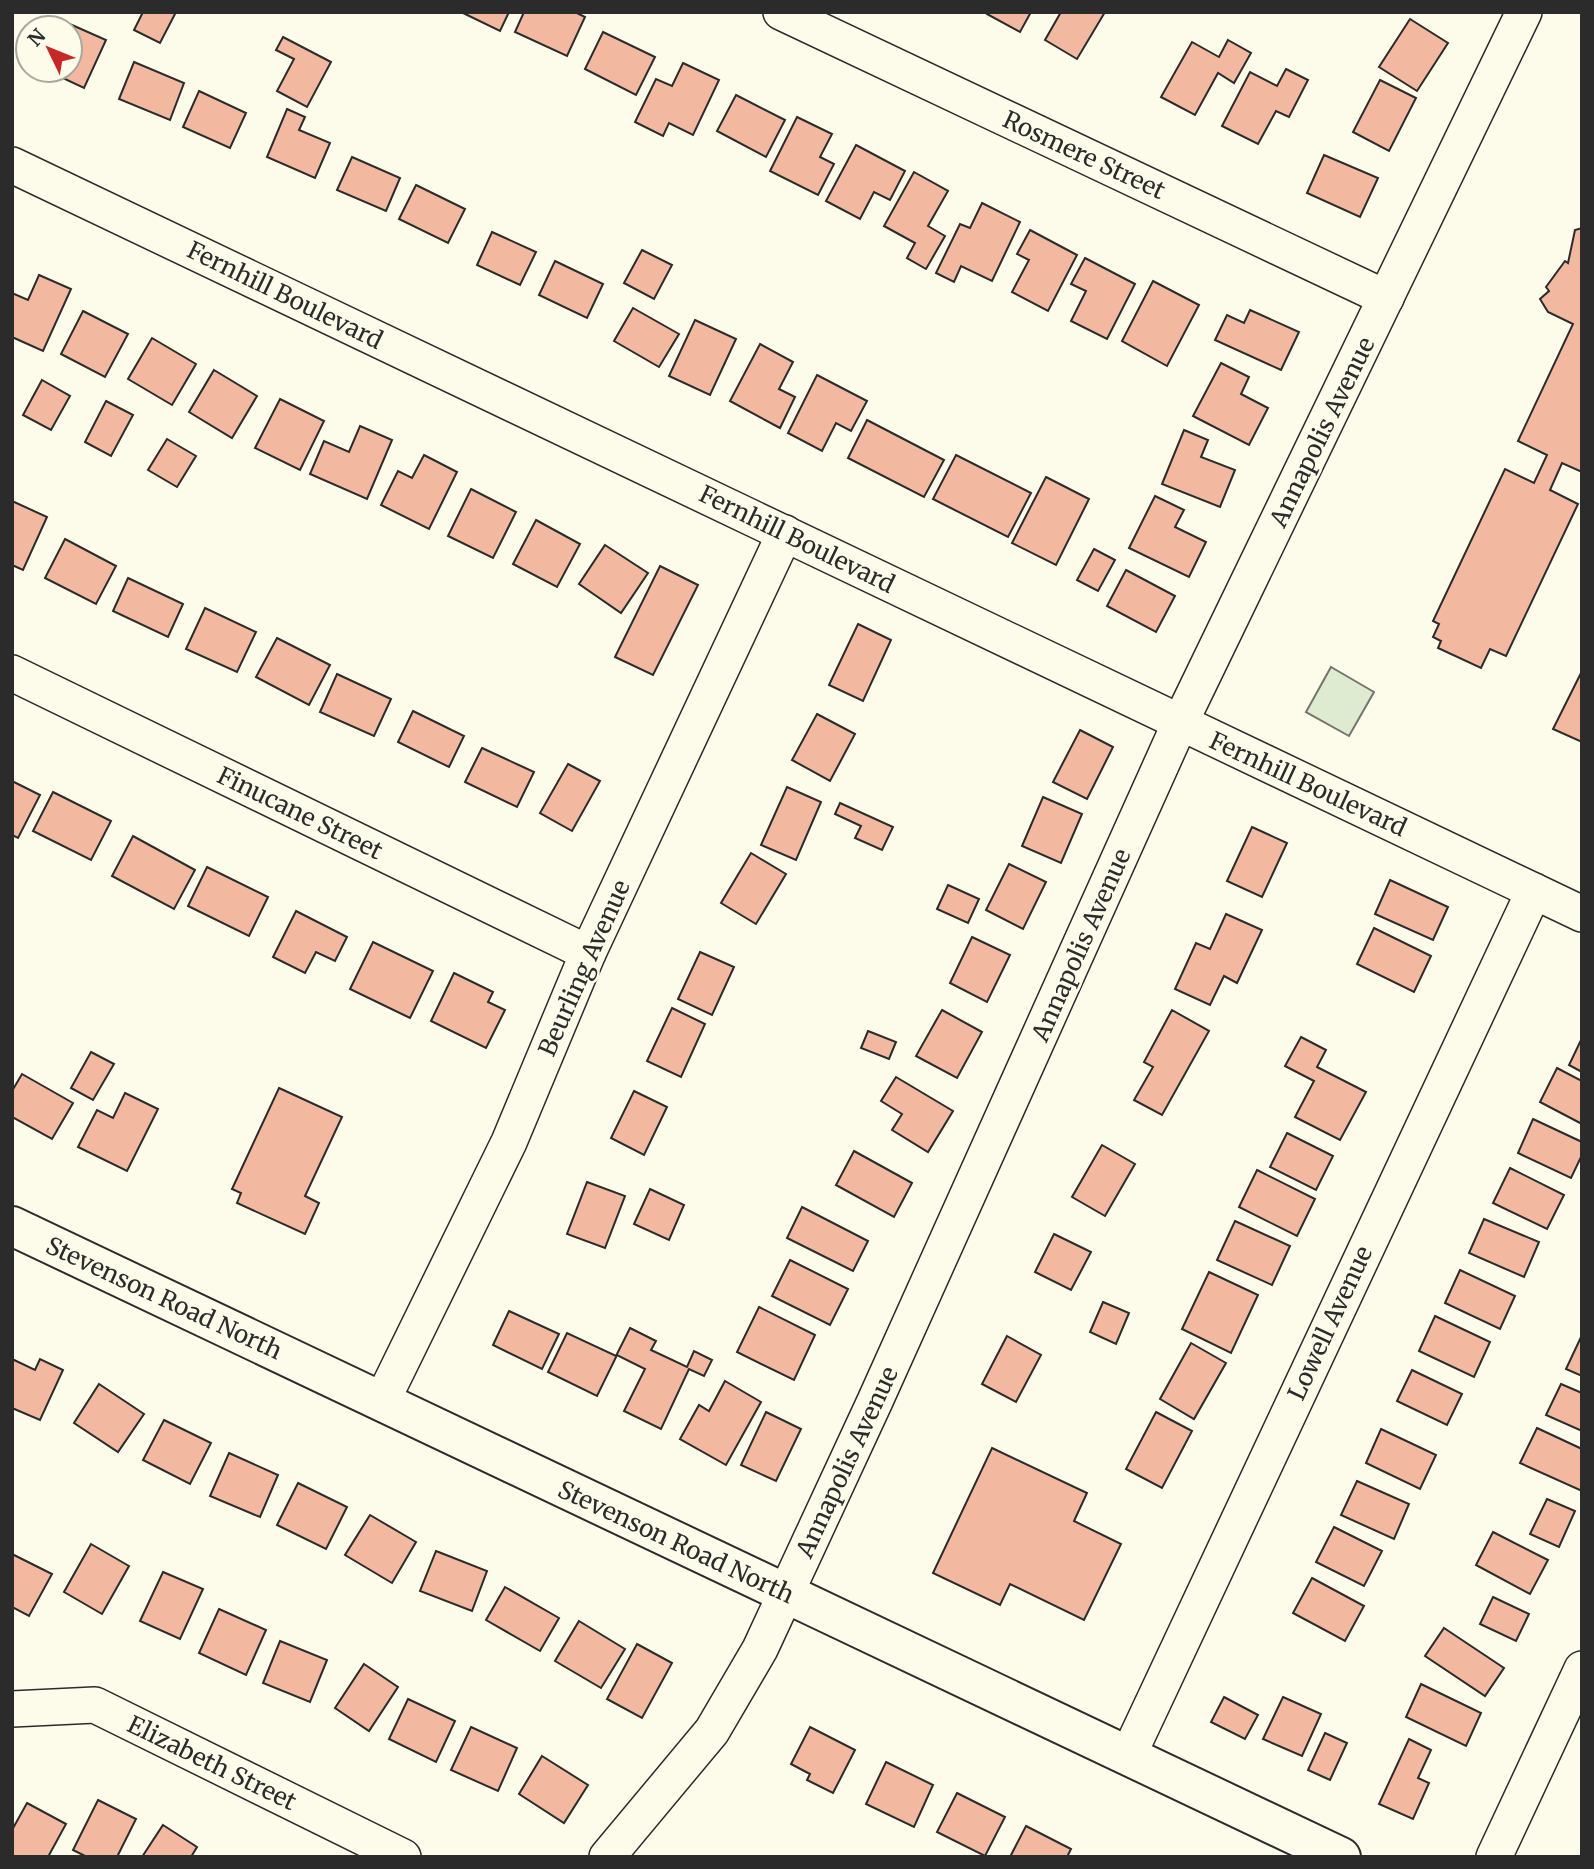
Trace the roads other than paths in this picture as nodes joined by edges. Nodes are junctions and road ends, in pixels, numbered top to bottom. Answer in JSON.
{"nodes":[{"id":1,"x":781,"y":12,"type":"edge"},
{"id":2,"x":1524,"y":12,"type":"edge"},
{"id":3,"x":12,"y":165,"type":"edge"},
{"id":4,"x":1386,"y":299,"type":"junction"},
{"id":5,"x":785,"y":533,"type":"junction"},
{"id":6,"x":12,"y":673,"type":"edge"},
{"id":7,"x":1180,"y":723,"type":"junction"},
{"id":8,"x":1534,"y":891,"type":"junction"},
{"id":9,"x":1582,"y":914,"type":"edge"},
{"id":10,"x":588,"y":953,"type":"junction"},
{"id":11,"x":12,"y":1226,"type":"edge"},
{"id":12,"x":382,"y":1401,"type":"junction"},
{"id":13,"x":785,"y":1594,"type":"junction"},
{"id":14,"x":1582,"y":1669,"type":"edge"},
{"id":15,"x":12,"y":1709,"type":"edge"},
{"id":16,"x":1128,"y":1756,"type":"junction"},
{"id":17,"x":402,"y":1857,"type":"edge"},
{"id":18,"x":607,"y":1857,"type":"edge"},
{"id":19,"x":1341,"y":1857,"type":"edge"},
{"id":20,"x":1494,"y":1857,"type":"edge"}],
"edges":[{"from":1,"to":4,"type":"street","name":"Rosmere Street"},
{"from":2,"to":4,"type":"street","name":"Annapolis Avenue"},
{"from":3,"to":5,"type":"street","name":"Fernhill Boulevard"},
{"from":4,"to":7,"type":"street","name":"Annapolis Avenue"},
{"from":5,"to":7,"type":"street","name":"Fernhill Boulevard"},
{"from":5,"to":10,"type":"street","name":"Beurling Avenue"},
{"from":6,"to":10,"type":"street","name":"Finucane Street"},
{"from":7,"to":8,"type":"street","name":"Fernhill Boulevard"},
{"from":7,"to":13,"type":"street","name":"Annapolis Avenue"},
{"from":8,"to":9,"type":"street","name":"Fernhill Boulevard"},
{"from":8,"to":16,"type":"street","name":"Lowell Avenue"},
{"from":10,"to":12,"type":"street","name":"Beurling Avenue"},
{"from":11,"to":12,"type":"main road","name":"Stevenson Road North"},
{"from":12,"to":13,"type":"main road","name":"Stevenson Road North"},
{"from":13,"to":16,"type":"main road","name":"Stevenson Road North"},
{"from":13,"to":18,"type":"street","name":"Annapolis Avenue"},
{"from":14,"to":20,"type":"street"},
{"from":15,"to":17,"type":"street","name":"Elizabeth Street"},
{"from":16,"to":19,"type":"main road","name":"Stevenson Road North"}]}
